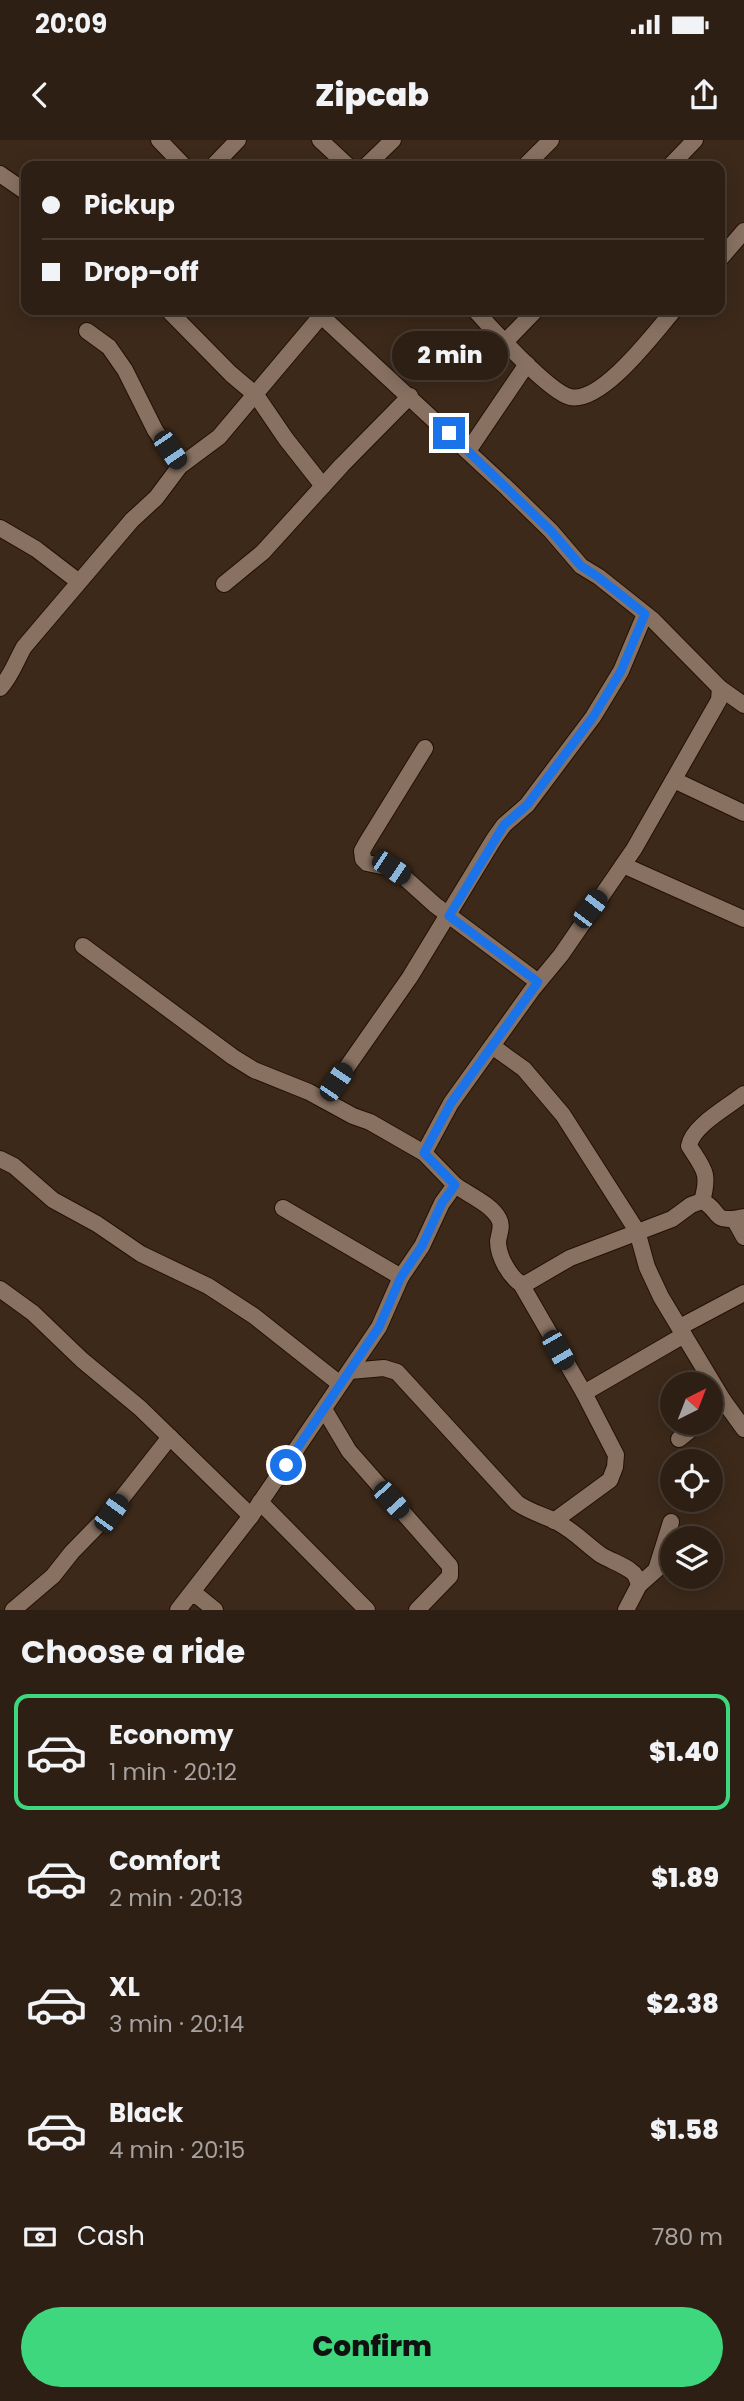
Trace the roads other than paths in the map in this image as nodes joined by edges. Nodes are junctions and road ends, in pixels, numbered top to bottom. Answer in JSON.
{"nodes":[{"id":1,"x":159,"y":140,"type":"edge"},
{"id":2,"x":237,"y":140,"type":"edge"},
{"id":3,"x":320,"y":140,"type":"edge"},
{"id":4,"x":393,"y":140,"type":"edge"},
{"id":5,"x":551,"y":140,"type":"edge"},
{"id":6,"x":695,"y":140,"type":"edge"},
{"id":7,"x":179,"y":161,"type":"edge"},
{"id":8,"x":218,"y":161,"type":"edge"},
{"id":9,"x":343,"y":161,"type":"edge"},
{"id":10,"x":371,"y":161,"type":"edge"},
{"id":11,"x":530,"y":161,"type":"edge"},
{"id":12,"x":675,"y":161,"type":"edge"},
{"id":13,"x":0,"y":174,"type":"edge"},
{"id":14,"x":21,"y":189,"type":"edge"},
{"id":15,"x":744,"y":231,"type":"edge"},
{"id":16,"x":725,"y":253,"type":"edge"},
{"id":17,"x":172,"y":315,"type":"edge"},
{"id":18,"x":317,"y":315,"type":"edge"},
{"id":19,"x":320,"y":315,"type":"edge"},
{"id":20,"x":480,"y":315,"type":"edge"},
{"id":21,"x":531,"y":315,"type":"edge"},
{"id":22,"x":670,"y":315,"type":"edge"},
{"id":23,"x":87,"y":331,"type":"dead end"},
{"id":24,"x":505,"y":342,"type":"junction"},
{"id":25,"x":527,"y":364,"type":"junction"},
{"id":26,"x":256,"y":396,"type":"junction"},
{"id":27,"x":410,"y":396,"type":"junction"},
{"id":28,"x":468,"y":451,"type":"junction"},
{"id":29,"x":180,"y":466,"type":"junction"},
{"id":30,"x":323,"y":486,"type":"junction"},
{"id":31,"x":0,"y":528,"type":"edge"},
{"id":32,"x":79,"y":582,"type":"junction"},
{"id":33,"x":224,"y":584,"type":"dead end"},
{"id":34,"x":645,"y":614,"type":"junction"},
{"id":35,"x":0,"y":688,"type":"edge"},
{"id":36,"x":720,"y":688,"type":"junction"},
{"id":37,"x":744,"y":705,"type":"edge"},
{"id":38,"x":425,"y":748,"type":"dead end"},
{"id":39,"x":674,"y":780,"type":"junction"},
{"id":40,"x":744,"y":813,"type":"edge"},
{"id":41,"x":622,"y":865,"type":"junction"},
{"id":42,"x":449,"y":916,"type":"junction"},
{"id":43,"x":744,"y":919,"type":"edge"},
{"id":44,"x":83,"y":946,"type":"dead end"},
{"id":45,"x":538,"y":982,"type":"junction"},
{"id":46,"x":492,"y":1046,"type":"junction"},
{"id":47,"x":744,"y":1094,"type":"edge"},
{"id":48,"x":324,"y":1100,"type":"junction"},
{"id":49,"x":424,"y":1153,"type":"junction"},
{"id":50,"x":0,"y":1159,"type":"edge"},
{"id":51,"x":455,"y":1185,"type":"junction"},
{"id":52,"x":702,"y":1201,"type":"junction"},
{"id":53,"x":283,"y":1208,"type":"dead end"},
{"id":54,"x":739,"y":1218,"type":"edge"},
{"id":55,"x":637,"y":1231,"type":"junction"},
{"id":56,"x":744,"y":1237,"type":"edge"},
{"id":57,"x":401,"y":1277,"type":"junction"},
{"id":58,"x":521,"y":1284,"type":"junction"},
{"id":59,"x":0,"y":1289,"type":"edge"},
{"id":60,"x":744,"y":1293,"type":"edge"},
{"id":61,"x":682,"y":1331,"type":"junction"},
{"id":62,"x":706,"y":1372,"type":"edge"},
{"id":63,"x":345,"y":1378,"type":"junction"},
{"id":64,"x":583,"y":1393,"type":"junction"},
{"id":65,"x":723,"y":1400,"type":"edge"},
{"id":66,"x":324,"y":1409,"type":"junction"},
{"id":67,"x":744,"y":1429,"type":"edge"},
{"id":68,"x":684,"y":1435,"type":"edge"},
{"id":69,"x":170,"y":1437,"type":"junction"},
{"id":70,"x":679,"y":1439,"type":"dead end"},
{"id":71,"x":256,"y":1509,"type":"junction"},
{"id":72,"x":554,"y":1521,"type":"junction"},
{"id":73,"x":671,"y":1522,"type":"dead end"},
{"id":74,"x":639,"y":1585,"type":"junction"},
{"id":75,"x":190,"y":1595,"type":"junction"},
{"id":76,"x":13,"y":1610,"type":"edge"},
{"id":77,"x":178,"y":1610,"type":"edge"},
{"id":78,"x":215,"y":1610,"type":"edge"},
{"id":79,"x":367,"y":1610,"type":"edge"},
{"id":80,"x":417,"y":1610,"type":"edge"},
{"id":81,"x":626,"y":1610,"type":"edge"}],
"edges":[{"from":1,"to":7,"type":"street"},
{"from":2,"to":8,"type":"street"},
{"from":3,"to":9,"type":"street"},
{"from":4,"to":10,"type":"street"},
{"from":5,"to":11,"type":"street"},
{"from":6,"to":12,"type":"street"},
{"from":13,"to":14,"type":"street"},
{"from":15,"to":16,"type":"street"},
{"from":17,"to":26,"type":"street"},
{"from":18,"to":26,"type":"street"},
{"from":19,"to":27,"type":"street"},
{"from":20,"to":24,"type":"street"},
{"from":21,"to":24,"type":"street"},
{"from":22,"to":25,"type":"street"},
{"from":23,"to":29,"type":"street"},
{"from":24,"to":25,"type":"street"},
{"from":25,"to":28,"type":"street"},
{"from":26,"to":29,"type":"street"},
{"from":26,"to":30,"type":"street"},
{"from":27,"to":28,"type":"street"},
{"from":27,"to":30,"type":"street"},
{"from":28,"to":34,"type":"street"},
{"from":29,"to":32,"type":"street"},
{"from":30,"to":33,"type":"street"},
{"from":31,"to":32,"type":"street"},
{"from":32,"to":35,"type":"street"},
{"from":34,"to":36,"type":"street"},
{"from":34,"to":42,"type":"street"},
{"from":36,"to":37,"type":"street"},
{"from":36,"to":39,"type":"street"},
{"from":38,"to":42,"type":"street"},
{"from":39,"to":40,"type":"street"},
{"from":39,"to":41,"type":"street"},
{"from":41,"to":43,"type":"street"},
{"from":41,"to":45,"type":"street"},
{"from":42,"to":45,"type":"street"},
{"from":42,"to":48,"type":"street"},
{"from":44,"to":48,"type":"street"},
{"from":45,"to":46,"type":"street"},
{"from":46,"to":49,"type":"street"},
{"from":46,"to":55,"type":"street"},
{"from":47,"to":52,"type":"street"},
{"from":48,"to":49,"type":"street"},
{"from":49,"to":51,"type":"street"},
{"from":50,"to":63,"type":"street"},
{"from":51,"to":57,"type":"street"},
{"from":51,"to":58,"type":"street"},
{"from":52,"to":54,"type":"street"},
{"from":52,"to":55,"type":"street"},
{"from":53,"to":57,"type":"street"},
{"from":54,"to":56,"type":"street"},
{"from":55,"to":58,"type":"street"},
{"from":55,"to":61,"type":"street"},
{"from":57,"to":63,"type":"street"},
{"from":58,"to":64,"type":"street"},
{"from":59,"to":69,"type":"street"},
{"from":60,"to":61,"type":"street"},
{"from":61,"to":62,"type":"street"},
{"from":61,"to":64,"type":"street"},
{"from":63,"to":66,"type":"street"},
{"from":63,"to":72,"type":"street"},
{"from":64,"to":72,"type":"street"},
{"from":65,"to":67,"type":"street"},
{"from":66,"to":71,"type":"street"},
{"from":66,"to":80,"type":"street"},
{"from":68,"to":70,"type":"street"},
{"from":69,"to":71,"type":"street"},
{"from":69,"to":76,"type":"street"},
{"from":71,"to":75,"type":"street"},
{"from":71,"to":79,"type":"street"},
{"from":72,"to":74,"type":"street"},
{"from":73,"to":74,"type":"street"},
{"from":74,"to":81,"type":"street"},
{"from":75,"to":77,"type":"street"},
{"from":75,"to":78,"type":"street"}]}
